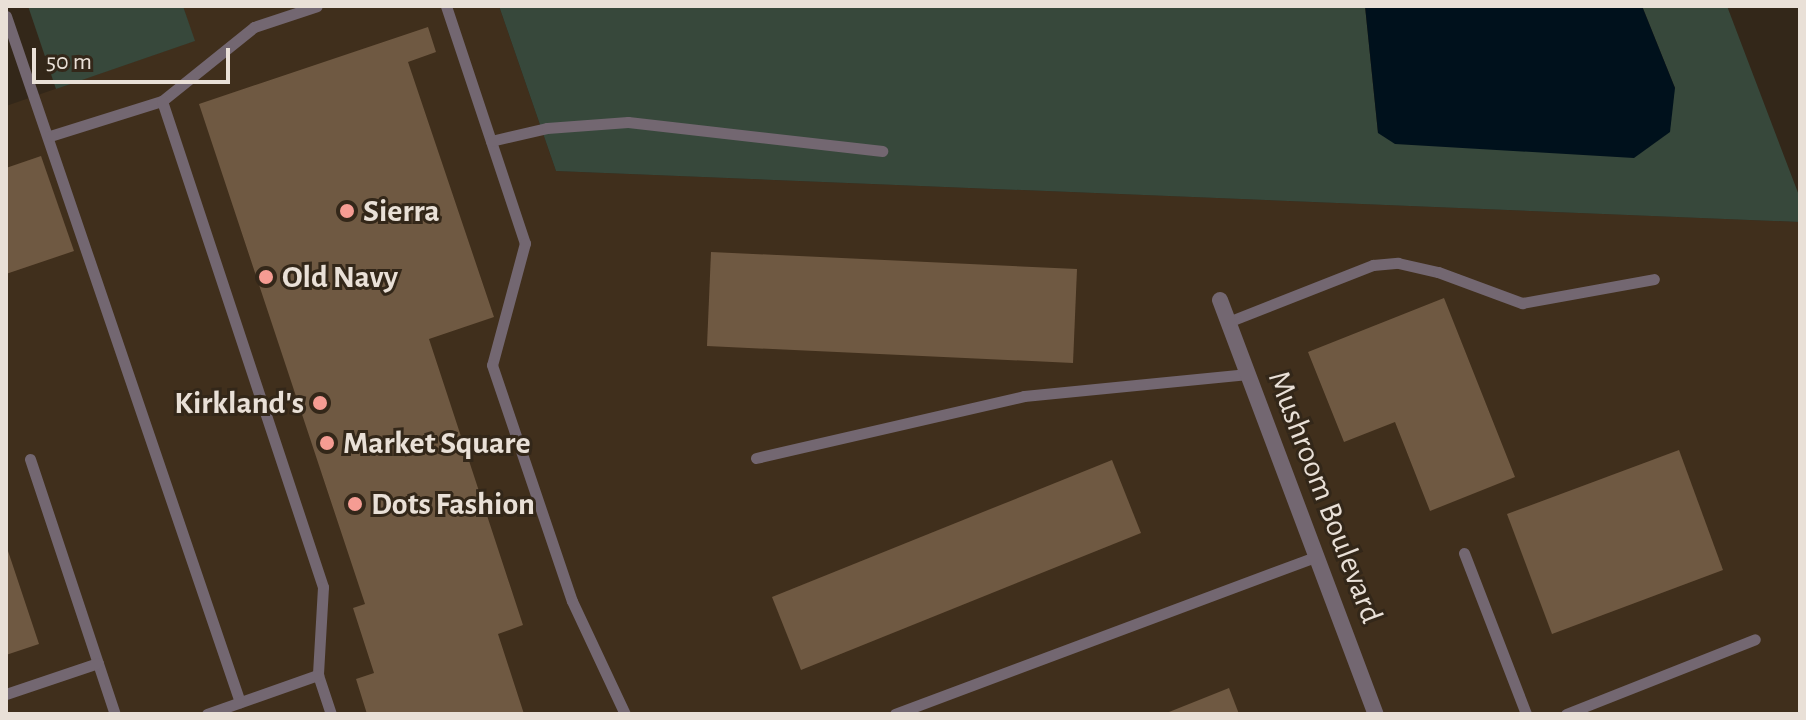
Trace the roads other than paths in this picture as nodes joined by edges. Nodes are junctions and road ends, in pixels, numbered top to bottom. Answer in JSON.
{"nodes":[{"id":1,"x":317,"y":6,"type":"edge"},
{"id":2,"x":446,"y":6,"type":"edge"},
{"id":3,"x":6,"y":16,"type":"edge"},
{"id":4,"x":162,"y":101,"type":"junction"},
{"id":5,"x":50,"y":136,"type":"junction"},
{"id":6,"x":491,"y":141,"type":"junction"},
{"id":7,"x":882,"y":151,"type":"dead end"},
{"id":8,"x":1654,"y":279,"type":"dead end"},
{"id":9,"x":1220,"y":300,"type":"dead end"},
{"id":10,"x":1228,"y":322,"type":"junction"},
{"id":11,"x":1248,"y":374,"type":"junction"},
{"id":12,"x":756,"y":458,"type":"dead end"},
{"id":13,"x":30,"y":459,"type":"dead end"},
{"id":14,"x":1464,"y":553,"type":"dead end"},
{"id":15,"x":1317,"y":556,"type":"junction"},
{"id":16,"x":1755,"y":639,"type":"dead end"},
{"id":17,"x":98,"y":663,"type":"junction"},
{"id":18,"x":318,"y":675,"type":"junction"},
{"id":19,"x":6,"y":694,"type":"edge"},
{"id":20,"x":240,"y":702,"type":"junction"},
{"id":21,"x":115,"y":714,"type":"edge"},
{"id":22,"x":207,"y":714,"type":"edge"},
{"id":23,"x":331,"y":714,"type":"edge"},
{"id":24,"x":625,"y":714,"type":"edge"},
{"id":25,"x":895,"y":714,"type":"edge"},
{"id":26,"x":1376,"y":714,"type":"edge"},
{"id":27,"x":1526,"y":714,"type":"edge"},
{"id":28,"x":1566,"y":714,"type":"edge"}],
"edges":[{"from":1,"to":4,"type":"lane"},
{"from":2,"to":6,"type":"lane"},
{"from":3,"to":5,"type":"lane"},
{"from":4,"to":5,"type":"lane"},
{"from":4,"to":18,"type":"lane"},
{"from":5,"to":20,"type":"lane"},
{"from":6,"to":7,"type":"lane"},
{"from":6,"to":24,"type":"lane"},
{"from":8,"to":10,"type":"lane"},
{"from":9,"to":10,"type":"street","name":"Mushroom Boulevard"},
{"from":10,"to":11,"type":"street","name":"Mushroom Boulevard"},
{"from":11,"to":12,"type":"lane"},
{"from":11,"to":15,"type":"street","name":"Mushroom Boulevard"},
{"from":13,"to":17,"type":"lane"},
{"from":14,"to":27,"type":"lane"},
{"from":15,"to":25,"type":"lane"},
{"from":15,"to":26,"type":"street","name":"Mushroom Boulevard"},
{"from":16,"to":28,"type":"lane"},
{"from":17,"to":19,"type":"lane"},
{"from":17,"to":21,"type":"lane"},
{"from":18,"to":20,"type":"lane"},
{"from":18,"to":23,"type":"lane"},
{"from":20,"to":22,"type":"lane"}]}
